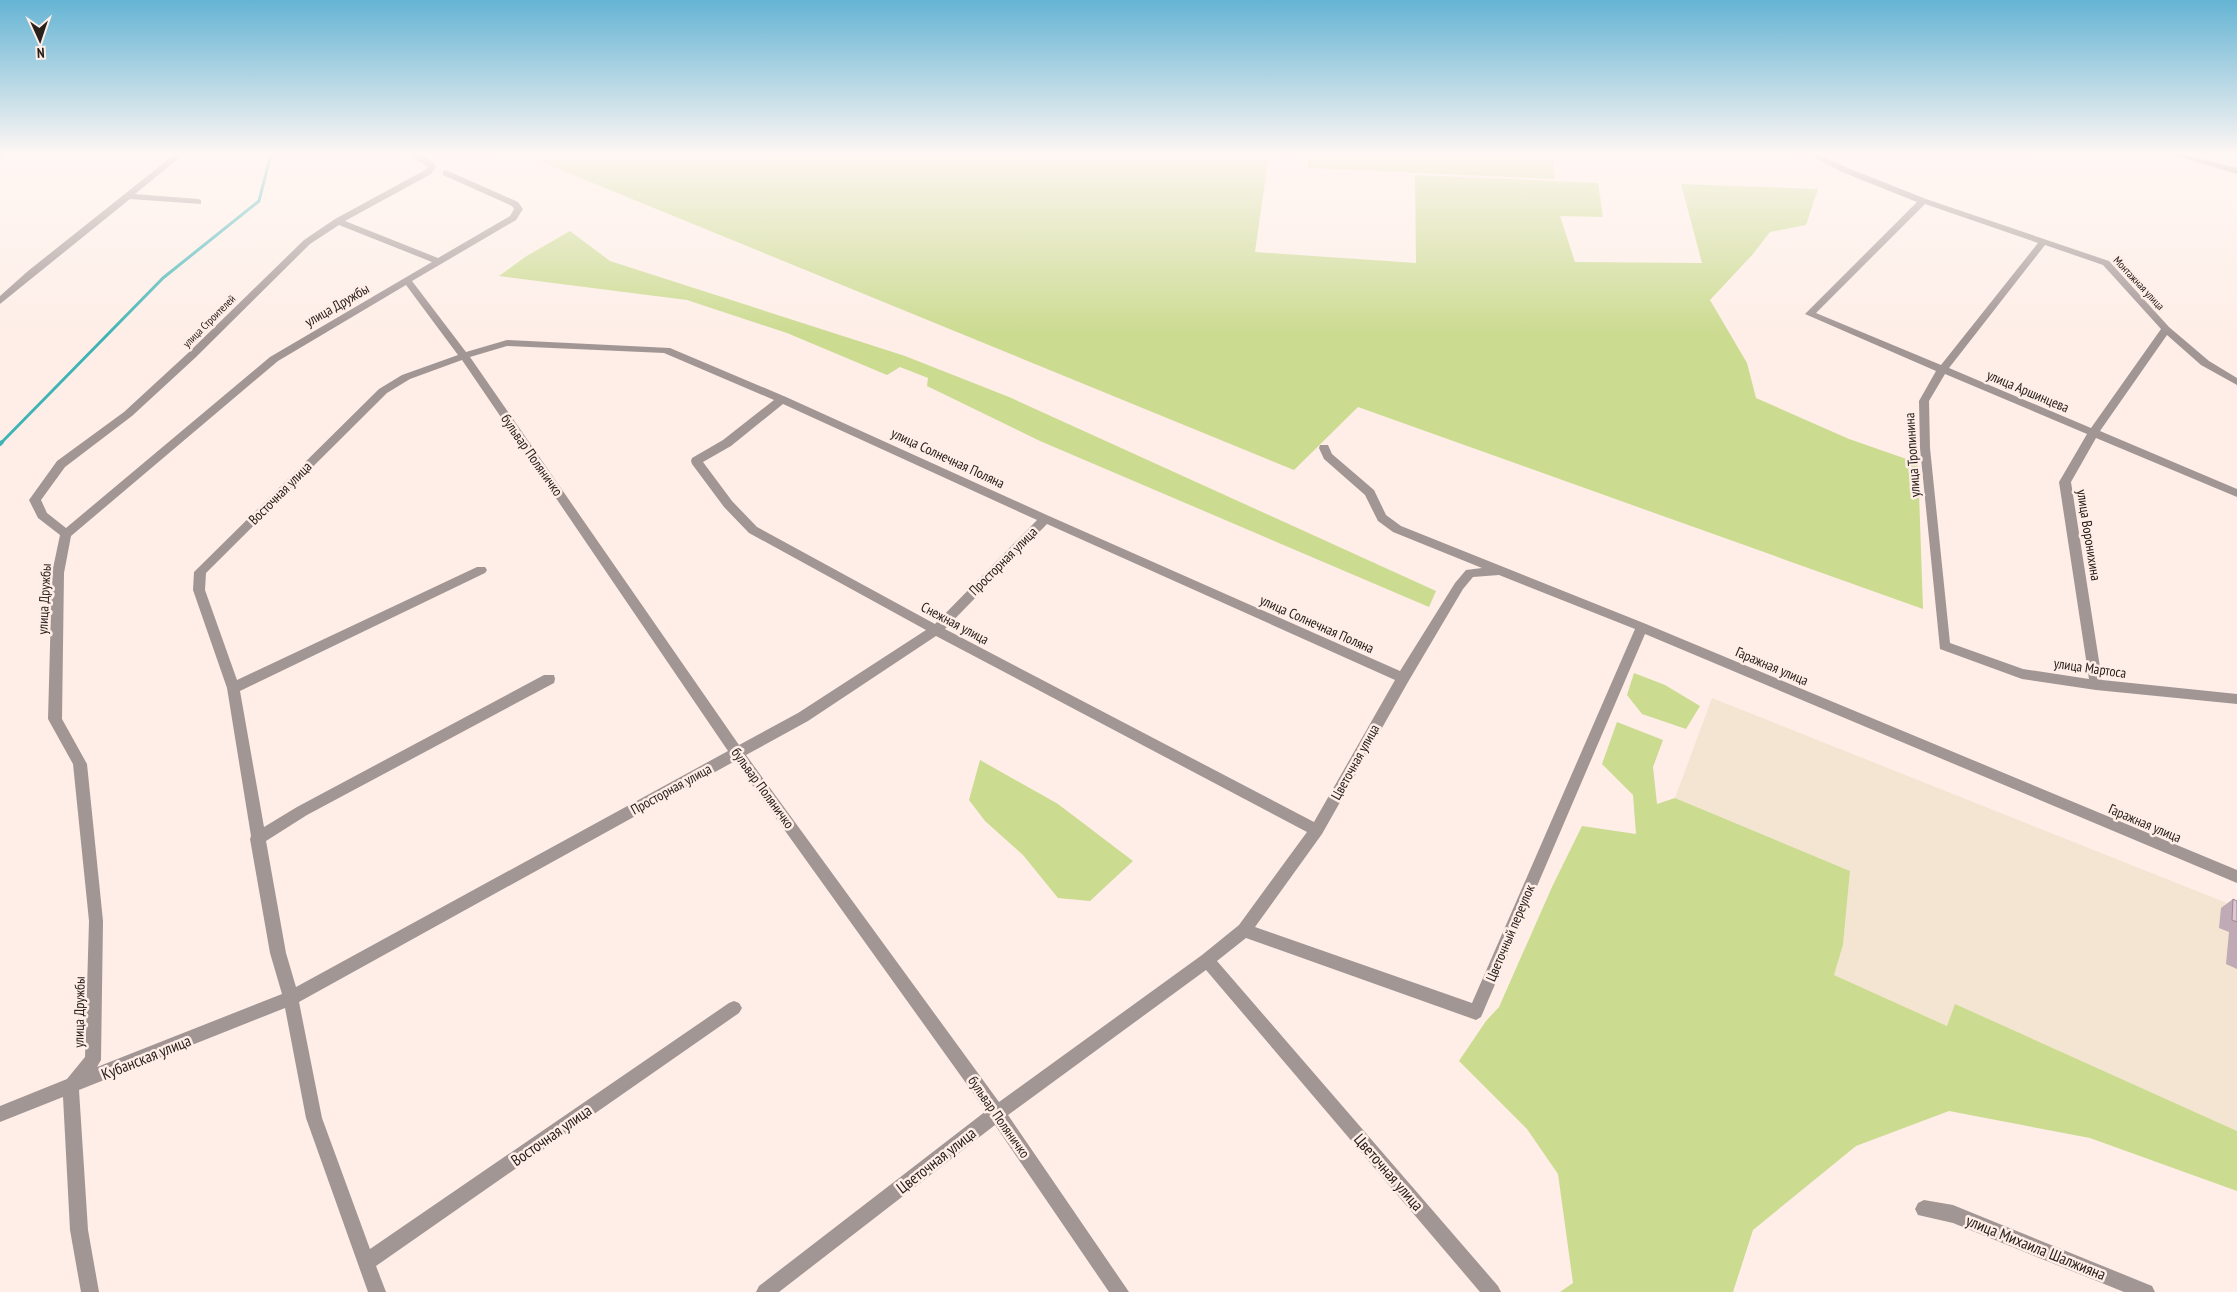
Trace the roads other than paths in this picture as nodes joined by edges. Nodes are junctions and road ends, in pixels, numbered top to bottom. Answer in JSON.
{"nodes":[{"id":1,"x":106,"y":214,"type":"edge"},
{"id":2,"x":350,"y":214,"type":"edge"},
{"id":3,"x":515,"y":214,"type":"edge"},
{"id":4,"x":1910,"y":214,"type":"edge"},
{"id":5,"x":1963,"y":214,"type":"edge"},
{"id":6,"x":338,"y":221,"type":"junction"},
{"id":7,"x":2044,"y":241,"type":"junction"},
{"id":8,"x":437,"y":261,"type":"junction"},
{"id":9,"x":408,"y":282,"type":"junction"},
{"id":10,"x":0,"y":301,"type":"edge"},
{"id":11,"x":2166,"y":329,"type":"junction"},
{"id":12,"x":464,"y":356,"type":"junction"},
{"id":13,"x":1942,"y":370,"type":"junction"},
{"id":14,"x":2237,"y":382,"type":"edge"},
{"id":15,"x":782,"y":399,"type":"junction"},
{"id":16,"x":2093,"y":434,"type":"junction"},
{"id":17,"x":1324,"y":448,"type":"dead end"},
{"id":18,"x":2237,"y":493,"type":"edge"},
{"id":19,"x":1045,"y":519,"type":"junction"},
{"id":20,"x":66,"y":534,"type":"junction"},
{"id":21,"x":482,"y":570,"type":"dead end"},
{"id":22,"x":1498,"y":571,"type":"junction"},
{"id":23,"x":1642,"y":627,"type":"junction"},
{"id":24,"x":936,"y":630,"type":"junction"},
{"id":25,"x":1944,"y":646,"type":"joint"},
{"id":26,"x":1403,"y":678,"type":"junction"},
{"id":27,"x":549,"y":679,"type":"dead end"},
{"id":28,"x":2096,"y":685,"type":"junction"},
{"id":29,"x":233,"y":688,"type":"junction"},
{"id":30,"x":2237,"y":699,"type":"edge"},
{"id":31,"x":737,"y":752,"type":"junction"},
{"id":32,"x":1317,"y":830,"type":"junction"},
{"id":33,"x":257,"y":838,"type":"junction"},
{"id":34,"x":2237,"y":877,"type":"edge"},
{"id":35,"x":1244,"y":930,"type":"junction"},
{"id":36,"x":1207,"y":960,"type":"junction"},
{"id":37,"x":291,"y":998,"type":"junction"},
{"id":38,"x":734,"y":1008,"type":"dead end"},
{"id":39,"x":71,"y":1087,"type":"junction"},
{"id":40,"x":0,"y":1114,"type":"edge"},
{"id":41,"x":997,"y":1114,"type":"junction"},
{"id":42,"x":1924,"y":1208,"type":"dead end"},
{"id":43,"x":367,"y":1262,"type":"junction"},
{"id":44,"x":90,"y":1292,"type":"edge"},
{"id":45,"x":377,"y":1292,"type":"edge"},
{"id":46,"x":765,"y":1292,"type":"edge"},
{"id":47,"x":1120,"y":1292,"type":"edge"},
{"id":48,"x":1492,"y":1292,"type":"edge"},
{"id":49,"x":2146,"y":1292,"type":"edge"}],
"edges":[{"from":1,"to":10,"type":"street"},
{"from":2,"to":6,"type":"street","name":"улица Строителей"},
{"from":3,"to":8,"type":"street","name":"улица Дружбы"},
{"from":4,"to":13,"type":"street","name":"улица Аршинцева"},
{"from":5,"to":7,"type":"street","name":"Монтажная улица"},
{"from":6,"to":8,"type":"street"},
{"from":6,"to":20,"type":"street","name":"улица Строителей"},
{"from":7,"to":11,"type":"street","name":"Монтажная улица"},
{"from":7,"to":13,"type":"street","name":"улица Тропинина"},
{"from":8,"to":9,"type":"street","name":"улица Дружбы"},
{"from":9,"to":12,"type":"street","name":"бульвар Поляничко"},
{"from":9,"to":20,"type":"street","name":"улица Дружбы"},
{"from":11,"to":14,"type":"street","name":"Монтажная улица"},
{"from":11,"to":16,"type":"street","name":"улица Воронихина"},
{"from":12,"to":15,"type":"street","name":"улица Солнечная Поляна"},
{"from":12,"to":29,"type":"street","name":"Восточная улица"},
{"from":12,"to":31,"type":"street","name":"бульвар Поляничко"},
{"from":13,"to":16,"type":"street","name":"улица Аршинцева"},
{"from":13,"to":25,"type":"street","name":"улица Тропинина"},
{"from":15,"to":19,"type":"street","name":"улица Солнечная Поляна"},
{"from":15,"to":24,"type":"street","name":"Снежная улица"},
{"from":16,"to":18,"type":"street","name":"улица Аршинцева"},
{"from":16,"to":28,"type":"street","name":"улица Воронихина"},
{"from":17,"to":22,"type":"street","name":"Гаражная улица"},
{"from":19,"to":24,"type":"street","name":"Просторная улица"},
{"from":19,"to":26,"type":"street","name":"улица Солнечная Поляна"},
{"from":20,"to":39,"type":"street","name":"улица Дружбы"},
{"from":21,"to":29,"type":"street"},
{"from":22,"to":23,"type":"street","name":"Гаражная улица"},
{"from":22,"to":26,"type":"street","name":"Цветочная улица"},
{"from":23,"to":34,"type":"street","name":"Гаражная улица"},
{"from":23,"to":35,"type":"street","name":"Цветочный переулок"},
{"from":24,"to":31,"type":"street","name":"Просторная улица"},
{"from":24,"to":32,"type":"street","name":"Снежная улица"},
{"from":25,"to":28,"type":"street","name":"улица Мартоса"},
{"from":26,"to":32,"type":"street","name":"Цветочная улица"},
{"from":27,"to":33,"type":"street"},
{"from":28,"to":30,"type":"street","name":"улица Мартоса"},
{"from":29,"to":33,"type":"street","name":"Восточная улица"},
{"from":31,"to":37,"type":"street","name":"Просторная улица"},
{"from":31,"to":41,"type":"street","name":"бульвар Поляничко"},
{"from":32,"to":35,"type":"street","name":"Цветочная улица"},
{"from":33,"to":37,"type":"street","name":"Восточная улица"},
{"from":35,"to":36,"type":"street","name":"Цветочная улица"},
{"from":36,"to":41,"type":"street","name":"Цветочная улица"},
{"from":36,"to":48,"type":"street","name":"Цветочная улица"},
{"from":37,"to":39,"type":"street","name":"Кубанская улица"},
{"from":37,"to":43,"type":"street","name":"Восточная улица"},
{"from":38,"to":43,"type":"street","name":"Восточная улица"},
{"from":39,"to":40,"type":"street","name":"Кубанская улица"},
{"from":39,"to":44,"type":"street"},
{"from":41,"to":46,"type":"street","name":"Цветочная улица"},
{"from":41,"to":47,"type":"street","name":"бульвар Поляничко"},
{"from":42,"to":49,"type":"street","name":"улица Михаила Шалжияна"},
{"from":43,"to":45,"type":"street","name":"Восточная улица"}]}
